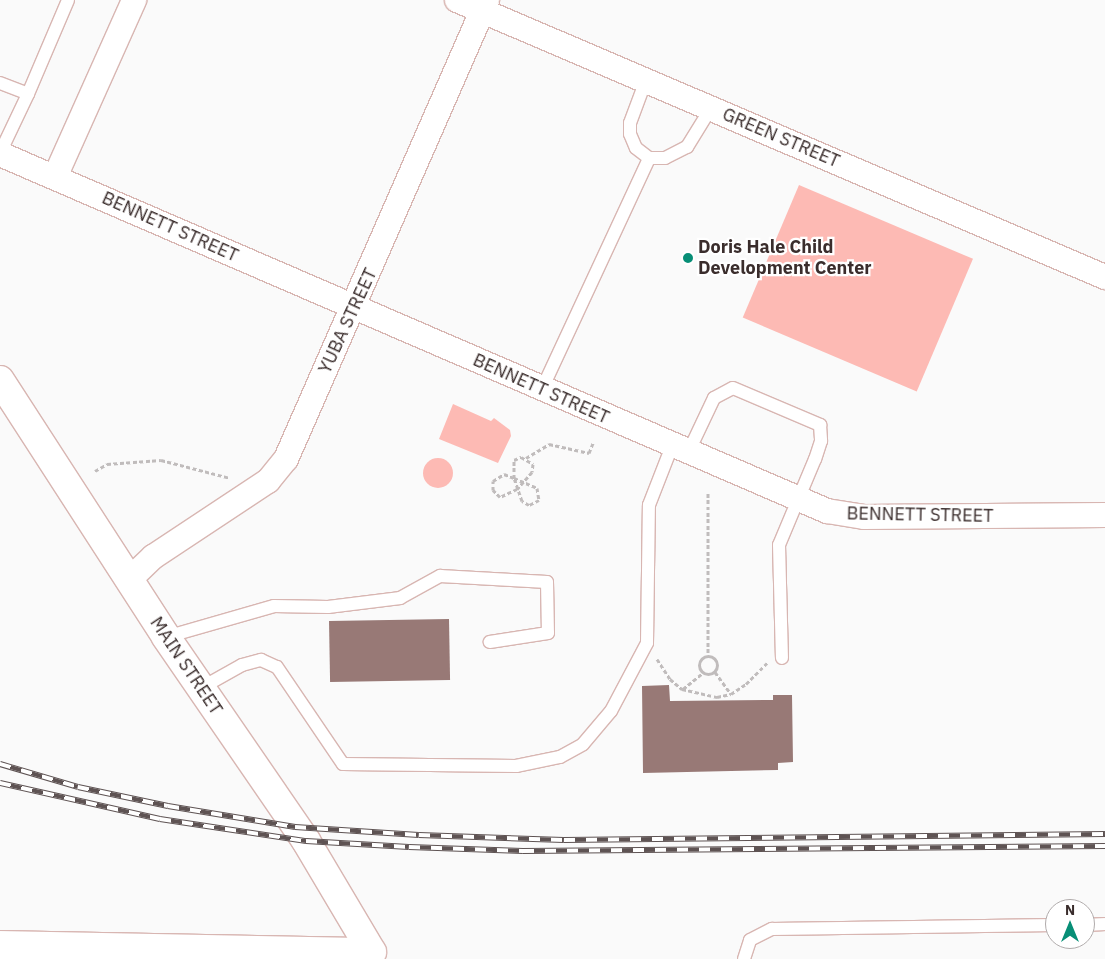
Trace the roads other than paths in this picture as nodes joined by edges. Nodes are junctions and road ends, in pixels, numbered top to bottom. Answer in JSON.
{"nodes":[{"id":1,"x":68,"y":0,"type":"edge"},
{"id":2,"x":134,"y":0,"type":"edge"},
{"id":3,"x":457,"y":0,"type":"edge"},
{"id":4,"x":484,"y":6,"type":"edge"},
{"id":5,"x":646,"y":80,"type":"junction"},
{"id":6,"x":0,"y":83,"type":"edge"},
{"id":7,"x":28,"y":94,"type":"junction"},
{"id":8,"x":711,"y":108,"type":"junction"},
{"id":9,"x":0,"y":153,"type":"edge"},
{"id":10,"x":649,"y":158,"type":"junction"},
{"id":11,"x":55,"y":177,"type":"junction"},
{"id":12,"x":1105,"y":277,"type":"edge"},
{"id":13,"x":355,"y":308,"type":"junction"},
{"id":14,"x":0,"y":380,"type":"edge"},
{"id":15,"x":542,"y":389,"type":"junction"},
{"id":16,"x":680,"y":449,"type":"junction"},
{"id":17,"x":796,"y":500,"type":"junction"},
{"id":18,"x":1105,"y":515,"type":"edge"},
{"id":19,"x":130,"y":579,"type":"junction"},
{"id":20,"x":166,"y":637,"type":"junction"},
{"id":21,"x":490,"y":642,"type":"dead end"},
{"id":22,"x":782,"y":658,"type":"road end"},
{"id":23,"x":201,"y":688,"type":"junction"},
{"id":24,"x":1045,"y":925,"type":"edge"},
{"id":25,"x":0,"y":945,"type":"edge"},
{"id":26,"x":744,"y":959,"type":"edge"}],
"edges":[{"from":1,"to":7,"type":"lane"},
{"from":2,"to":11,"type":"street"},
{"from":3,"to":4,"type":"street","name":"GREEN STREET"},
{"from":4,"to":5,"type":"street","name":"GREEN STREET"},
{"from":4,"to":13,"type":"street","name":"YUBA STREET"},
{"from":5,"to":8,"type":"street","name":"GREEN STREET"},
{"from":5,"to":10,"type":"lane"},
{"from":6,"to":7,"type":"lane"},
{"from":7,"to":9,"type":"lane"},
{"from":8,"to":10,"type":"lane"},
{"from":8,"to":12,"type":"street","name":"GREEN STREET"},
{"from":9,"to":11,"type":"street","name":"BENNETT STREET"},
{"from":10,"to":15,"type":"lane"},
{"from":11,"to":13,"type":"street","name":"BENNETT STREET"},
{"from":13,"to":15,"type":"street","name":"BENNETT STREET"},
{"from":13,"to":19,"type":"street","name":"YUBA STREET"},
{"from":14,"to":19,"type":"main road","name":"MAIN STREET"},
{"from":15,"to":16,"type":"street","name":"BENNETT STREET"},
{"from":16,"to":17,"type":"street","name":"BENNETT STREET"},
{"from":16,"to":17,"type":"lane"},
{"from":16,"to":23,"type":"lane"},
{"from":17,"to":18,"type":"street","name":"BENNETT STREET"},
{"from":17,"to":22,"type":"lane"},
{"from":19,"to":20,"type":"main road","name":"MAIN STREET"},
{"from":20,"to":21,"type":"lane"},
{"from":20,"to":23,"type":"main road","name":"MAIN STREET"},
{"from":23,"to":25,"type":"main road","name":"MAIN STREET"},
{"from":24,"to":26,"type":"lane"}]}
